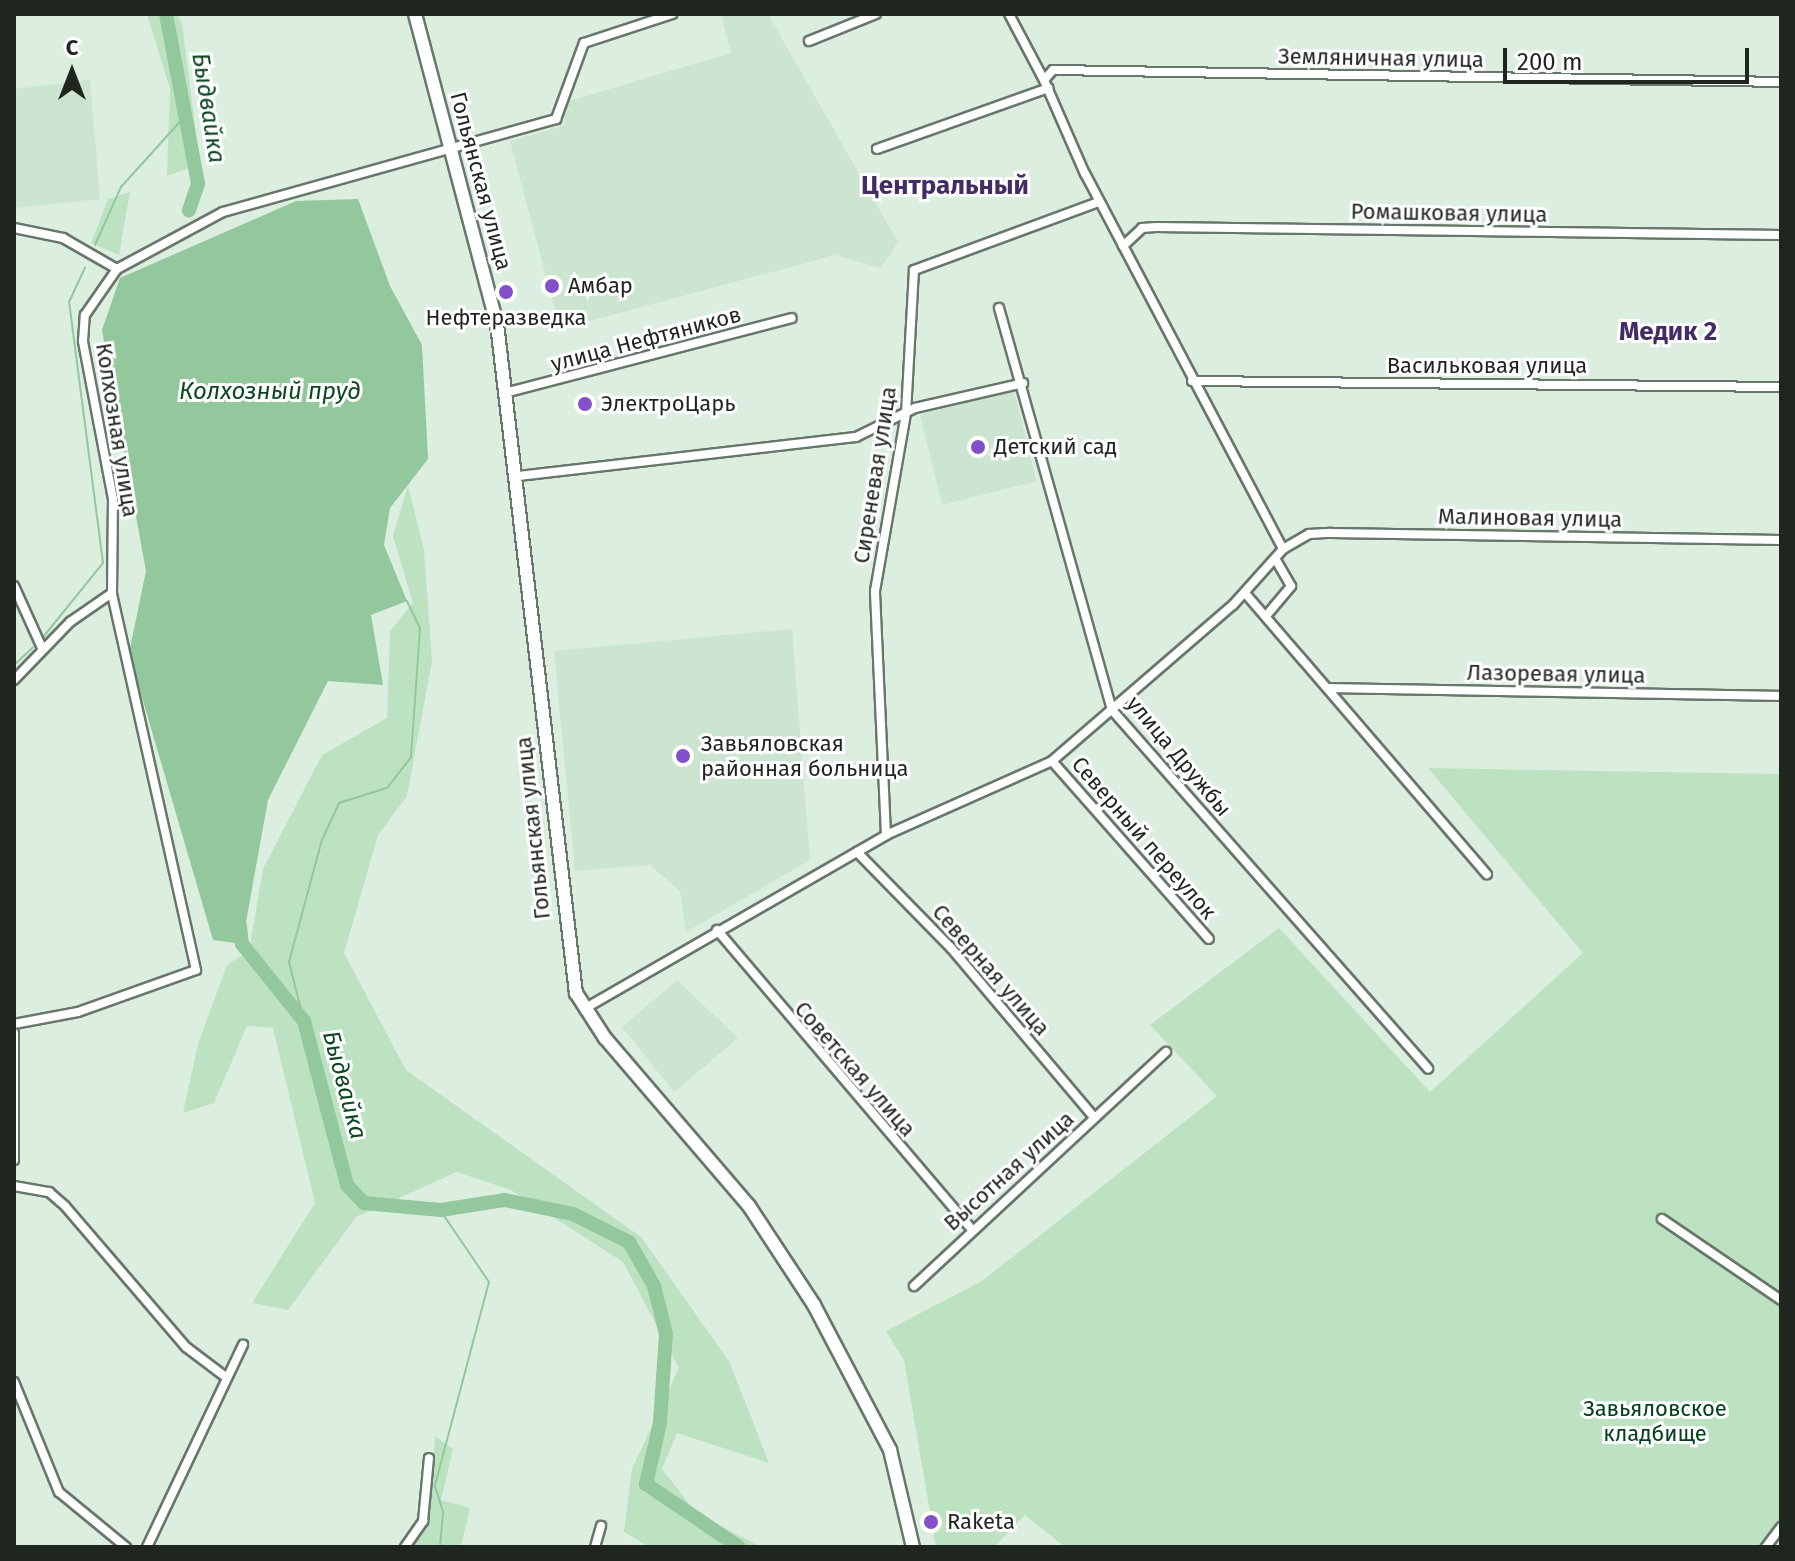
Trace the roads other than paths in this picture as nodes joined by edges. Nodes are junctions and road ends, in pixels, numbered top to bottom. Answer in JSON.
{"nodes":[{"id":1,"x":415,"y":14,"type":"edge"},
{"id":2,"x":672,"y":14,"type":"edge"},
{"id":3,"x":876,"y":14,"type":"edge"},
{"id":4,"x":1009,"y":14,"type":"edge"},
{"id":5,"x":809,"y":41,"type":"dead end"},
{"id":6,"x":1781,"y":82,"type":"edge"},
{"id":7,"x":1046,"y":84,"type":"junction"},
{"id":8,"x":877,"y":149,"type":"dead end"},
{"id":9,"x":453,"y":154,"type":"junction"},
{"id":10,"x":1099,"y":202,"type":"junction"},
{"id":11,"x":14,"y":228,"type":"edge"},
{"id":12,"x":1781,"y":235,"type":"edge"},
{"id":13,"x":1123,"y":246,"type":"junction"},
{"id":14,"x":117,"y":269,"type":"junction"},
{"id":15,"x":999,"y":308,"type":"dead end"},
{"id":16,"x":792,"y":318,"type":"dead end"},
{"id":17,"x":1192,"y":381,"type":"junction"},
{"id":18,"x":1023,"y":383,"type":"junction"},
{"id":19,"x":1781,"y":387,"type":"edge"},
{"id":20,"x":508,"y":392,"type":"junction"},
{"id":21,"x":906,"y":413,"type":"junction"},
{"id":22,"x":518,"y":476,"type":"junction"},
{"id":23,"x":1781,"y":540,"type":"edge"},
{"id":24,"x":1283,"y":549,"type":"junction"},
{"id":25,"x":1276,"y":560,"type":"junction"},
{"id":26,"x":14,"y":586,"type":"edge"},
{"id":27,"x":112,"y":593,"type":"junction"},
{"id":28,"x":1245,"y":593,"type":"junction"},
{"id":29,"x":1266,"y":616,"type":"junction"},
{"id":30,"x":42,"y":648,"type":"junction"},
{"id":31,"x":14,"y":680,"type":"edge"},
{"id":32,"x":1330,"y":688,"type":"junction"},
{"id":33,"x":1781,"y":696,"type":"edge"},
{"id":34,"x":1112,"y":710,"type":"junction"},
{"id":35,"x":1052,"y":761,"type":"junction"},
{"id":36,"x":886,"y":835,"type":"junction"},
{"id":37,"x":857,"y":852,"type":"junction"},
{"id":38,"x":1487,"y":874,"type":"dead end"},
{"id":39,"x":717,"y":930,"type":"junction"},
{"id":40,"x":1209,"y":939,"type":"dead end"},
{"id":41,"x":584,"y":1009,"type":"junction"},
{"id":42,"x":14,"y":1024,"type":"edge"},
{"id":43,"x":14,"y":1033,"type":"edge"},
{"id":44,"x":1166,"y":1052,"type":"dead end"},
{"id":45,"x":1428,"y":1068,"type":"dead end"},
{"id":46,"x":1094,"y":1117,"type":"junction"},
{"id":47,"x":14,"y":1160,"type":"edge"},
{"id":48,"x":14,"y":1186,"type":"edge"},
{"id":49,"x":1662,"y":1219,"type":"dead end"},
{"id":50,"x":971,"y":1228,"type":"junction"},
{"id":51,"x":914,"y":1286,"type":"dead end"},
{"id":52,"x":1781,"y":1300,"type":"edge"},
{"id":53,"x":243,"y":1345,"type":"dead end"},
{"id":54,"x":223,"y":1375,"type":"junction"},
{"id":55,"x":14,"y":1382,"type":"edge"},
{"id":56,"x":429,"y":1458,"type":"dead end"},
{"id":57,"x":601,"y":1526,"type":"dead end"},
{"id":58,"x":1781,"y":1527,"type":"edge"},
{"id":59,"x":126,"y":1547,"type":"edge"},
{"id":60,"x":147,"y":1547,"type":"edge"},
{"id":61,"x":405,"y":1547,"type":"edge"},
{"id":62,"x":595,"y":1547,"type":"edge"},
{"id":63,"x":913,"y":1547,"type":"edge"},
{"id":64,"x":1766,"y":1547,"type":"edge"}],
"edges":[{"from":1,"to":9,"type":"main road","name":"Гольянская улица"},
{"from":2,"to":9,"type":"street","name":"Колхозная улица"},
{"from":3,"to":5,"type":"street"},
{"from":4,"to":7,"type":"street"},
{"from":6,"to":7,"type":"street","name":"Земляничная улица"},
{"from":7,"to":8,"type":"street"},
{"from":7,"to":10,"type":"street"},
{"from":9,"to":14,"type":"street","name":"Колхозная улица"},
{"from":9,"to":20,"type":"main road","name":"Гольянская улица"},
{"from":10,"to":13,"type":"street"},
{"from":10,"to":21,"type":"street","name":"Сиреневая улица"},
{"from":11,"to":14,"type":"street"},
{"from":12,"to":13,"type":"street","name":"Ромашковая улица"},
{"from":13,"to":17,"type":"street"},
{"from":14,"to":27,"type":"street","name":"Колхозная улица"},
{"from":15,"to":18,"type":"street","name":"улица Дружбы"},
{"from":16,"to":20,"type":"street","name":"улица Нефтяников"},
{"from":17,"to":19,"type":"street","name":"Васильковая улица"},
{"from":17,"to":24,"type":"street"},
{"from":18,"to":21,"type":"street"},
{"from":18,"to":34,"type":"street","name":"улица Дружбы"},
{"from":20,"to":22,"type":"main road","name":"Гольянская улица"},
{"from":21,"to":22,"type":"street"},
{"from":21,"to":36,"type":"street","name":"Сиреневая улица"},
{"from":22,"to":41,"type":"main road","name":"Гольянская улица"},
{"from":23,"to":24,"type":"street","name":"Малиновая улица"},
{"from":24,"to":25,"type":"street"},
{"from":25,"to":28,"type":"street"},
{"from":25,"to":29,"type":"street"},
{"from":26,"to":30,"type":"street"},
{"from":27,"to":30,"type":"street"},
{"from":27,"to":42,"type":"street","name":"Колхозная улица"},
{"from":28,"to":29,"type":"street"},
{"from":28,"to":34,"type":"street"},
{"from":29,"to":32,"type":"street"},
{"from":30,"to":31,"type":"street"},
{"from":32,"to":33,"type":"street","name":"Лазоревая улица"},
{"from":32,"to":38,"type":"street"},
{"from":34,"to":35,"type":"street"},
{"from":34,"to":45,"type":"street","name":"улица Дружбы"},
{"from":35,"to":36,"type":"street"},
{"from":35,"to":40,"type":"street","name":"Северный переулок"},
{"from":36,"to":37,"type":"street"},
{"from":37,"to":39,"type":"street"},
{"from":37,"to":46,"type":"street","name":"Северная улица"},
{"from":39,"to":41,"type":"street"},
{"from":39,"to":50,"type":"street","name":"Советская улица"},
{"from":41,"to":63,"type":"main road","name":"Гольянская улица"},
{"from":43,"to":47,"type":"street"},
{"from":44,"to":46,"type":"street","name":"Высотная улица"},
{"from":46,"to":50,"type":"street","name":"Высотная улица"},
{"from":48,"to":54,"type":"street"},
{"from":49,"to":52,"type":"street"},
{"from":50,"to":51,"type":"street","name":"Высотная улица"},
{"from":53,"to":54,"type":"street"},
{"from":54,"to":60,"type":"street"},
{"from":55,"to":59,"type":"street"},
{"from":56,"to":61,"type":"street"},
{"from":57,"to":62,"type":"street"},
{"from":58,"to":64,"type":"street"}]}
